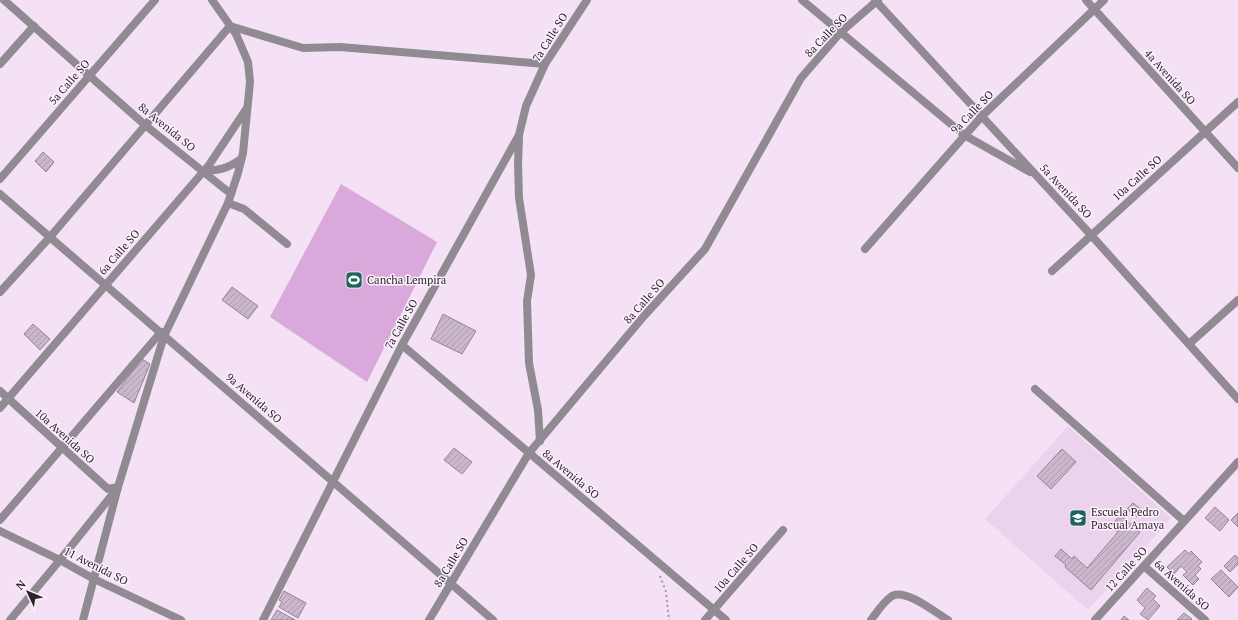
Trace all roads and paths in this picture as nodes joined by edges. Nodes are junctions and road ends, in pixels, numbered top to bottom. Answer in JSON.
{"nodes":[{"id":1,"x":4,"y":0,"type":"edge"},
{"id":2,"x":155,"y":0,"type":"edge"},
{"id":3,"x":212,"y":0,"type":"edge"},
{"id":4,"x":587,"y":0,"type":"edge"},
{"id":5,"x":802,"y":0,"type":"edge"},
{"id":6,"x":877,"y":0,"type":"edge"},
{"id":7,"x":1086,"y":0,"type":"edge"},
{"id":8,"x":1104,"y":0,"type":"edge"},
{"id":9,"x":1095,"y":10,"type":"junction"},
{"id":10,"x":34,"y":26,"type":"junction"},
{"id":11,"x":230,"y":26,"type":"junction"},
{"id":12,"x":841,"y":32,"type":"junction"},
{"id":13,"x":0,"y":64,"type":"edge"},
{"id":14,"x":545,"y":64,"type":"junction"},
{"id":15,"x":89,"y":76,"type":"junction"},
{"id":16,"x":1238,"y":102,"type":"edge"},
{"id":17,"x":249,"y":105,"type":"junction"},
{"id":18,"x":982,"y":116,"type":"junction"},
{"id":19,"x":145,"y":125,"type":"junction"},
{"id":20,"x":1205,"y":132,"type":"junction"},
{"id":21,"x":519,"y":135,"type":"junction"},
{"id":22,"x":964,"y":135,"type":"junction"},
{"id":23,"x":241,"y":159,"type":"junction"},
{"id":24,"x":1238,"y":168,"type":"edge"},
{"id":25,"x":203,"y":171,"type":"junction"},
{"id":26,"x":1036,"y":175,"type":"junction"},
{"id":27,"x":0,"y":179,"type":"edge"},
{"id":28,"x":0,"y":194,"type":"edge"},
{"id":29,"x":231,"y":194,"type":"junction"},
{"id":30,"x":228,"y":203,"type":"junction"},
{"id":31,"x":1091,"y":235,"type":"junction"},
{"id":32,"x":50,"y":237,"type":"junction"},
{"id":33,"x":287,"y":244,"type":"dead end"},
{"id":34,"x":865,"y":249,"type":"dead end"},
{"id":35,"x":1052,"y":272,"type":"dead end"},
{"id":36,"x":106,"y":285,"type":"junction"},
{"id":37,"x":0,"y":292,"type":"edge"},
{"id":38,"x":1238,"y":300,"type":"edge"},
{"id":39,"x":163,"y":334,"type":"junction"},
{"id":40,"x":1189,"y":344,"type":"junction"},
{"id":41,"x":402,"y":345,"type":"junction"},
{"id":42,"x":1035,"y":389,"type":"dead end"},
{"id":43,"x":0,"y":391,"type":"edge"},
{"id":44,"x":8,"y":398,"type":"junction"},
{"id":45,"x":1238,"y":399,"type":"edge"},
{"id":46,"x":0,"y":408,"type":"edge"},
{"id":47,"x":540,"y":441,"type":"junction"},
{"id":48,"x":62,"y":448,"type":"junction"},
{"id":49,"x":529,"y":453,"type":"junction"},
{"id":50,"x":1238,"y":462,"type":"edge"},
{"id":51,"x":332,"y":481,"type":"junction"},
{"id":52,"x":118,"y":487,"type":"junction"},
{"id":53,"x":0,"y":520,"type":"edge"},
{"id":54,"x":1184,"y":521,"type":"junction"},
{"id":55,"x":783,"y":530,"type":"dead end"},
{"id":56,"x":0,"y":531,"type":"edge"},
{"id":57,"x":60,"y":560,"type":"junction"},
{"id":58,"x":655,"y":560,"type":"junction"},
{"id":59,"x":1144,"y":566,"type":"junction"},
{"id":60,"x":94,"y":579,"type":"junction"},
{"id":61,"x":451,"y":583,"type":"junction"},
{"id":62,"x":714,"y":610,"type":"junction"},
{"id":63,"x":10,"y":620,"type":"edge"},
{"id":64,"x":84,"y":620,"type":"edge"},
{"id":65,"x":181,"y":620,"type":"edge"},
{"id":66,"x":263,"y":620,"type":"edge"},
{"id":67,"x":429,"y":620,"type":"edge"},
{"id":68,"x":493,"y":620,"type":"edge"},
{"id":69,"x":669,"y":620,"type":"edge"},
{"id":70,"x":705,"y":620,"type":"edge"},
{"id":71,"x":726,"y":620,"type":"edge"},
{"id":72,"x":871,"y":620,"type":"edge"},
{"id":73,"x":948,"y":620,"type":"edge"},
{"id":74,"x":1095,"y":620,"type":"edge"},
{"id":75,"x":1205,"y":620,"type":"edge"}],
"edges":[{"from":1,"to":10,"type":"street","name":"8a Avenida SO"},
{"from":2,"to":15,"type":"street","name":"5a Calle SO"},
{"from":3,"to":11,"type":"street"},
{"from":4,"to":14,"type":"street","name":"7a Calle SO"},
{"from":5,"to":12,"type":"street"},
{"from":6,"to":12,"type":"street","name":"8a Calle SO"},
{"from":6,"to":18,"type":"street","name":"5a Avenida SO"},
{"from":7,"to":9,"type":"street","name":"4a Avenida SO"},
{"from":8,"to":9,"type":"street","name":"9a Calle SO"},
{"from":9,"to":18,"type":"street","name":"9a Calle SO"},
{"from":9,"to":20,"type":"street","name":"4a Avenida SO"},
{"from":10,"to":13,"type":"street"},
{"from":10,"to":15,"type":"street","name":"8a Avenida SO"},
{"from":11,"to":14,"type":"street"},
{"from":11,"to":17,"type":"street"},
{"from":11,"to":19,"type":"street"},
{"from":12,"to":22,"type":"street"},
{"from":12,"to":47,"type":"street","name":"8a Calle SO"},
{"from":14,"to":21,"type":"street","name":"7a Calle SO"},
{"from":15,"to":19,"type":"street","name":"8a Avenida SO"},
{"from":15,"to":27,"type":"street","name":"5a Calle SO"},
{"from":16,"to":20,"type":"street","name":"10a Calle SO"},
{"from":17,"to":23,"type":"street"},
{"from":17,"to":25,"type":"street","name":"6a Calle SO"},
{"from":18,"to":22,"type":"street","name":"9a Calle SO"},
{"from":18,"to":26,"type":"street","name":"5a Avenida SO"},
{"from":19,"to":25,"type":"street","name":"8a Avenida SO"},
{"from":19,"to":32,"type":"street"},
{"from":20,"to":24,"type":"street","name":"4a Avenida SO"},
{"from":20,"to":31,"type":"street","name":"10a Calle SO"},
{"from":21,"to":41,"type":"street","name":"7a Calle SO"},
{"from":21,"to":47,"type":"street"},
{"from":22,"to":26,"type":"street"},
{"from":22,"to":34,"type":"street","name":"9a Calle SO"},
{"from":23,"to":25,"type":"street"},
{"from":23,"to":29,"type":"street"},
{"from":25,"to":29,"type":"street","name":"8a Avenida SO"},
{"from":25,"to":36,"type":"street","name":"6a Calle SO"},
{"from":26,"to":31,"type":"street","name":"5a Avenida SO"},
{"from":28,"to":32,"type":"street","name":"9a Avenida SO"},
{"from":29,"to":30,"type":"street"},
{"from":30,"to":33,"type":"street"},
{"from":30,"to":39,"type":"street"},
{"from":31,"to":35,"type":"street","name":"10a Calle SO"},
{"from":31,"to":40,"type":"street","name":"5a Avenida SO"},
{"from":32,"to":36,"type":"street","name":"9a Avenida SO"},
{"from":32,"to":37,"type":"street"},
{"from":36,"to":39,"type":"street","name":"9a Avenida SO"},
{"from":36,"to":44,"type":"street","name":"6a Calle SO"},
{"from":38,"to":40,"type":"street"},
{"from":39,"to":48,"type":"street"},
{"from":39,"to":51,"type":"street","name":"9a Avenida SO"},
{"from":39,"to":52,"type":"street"},
{"from":40,"to":45,"type":"street","name":"5a Avenida SO"},
{"from":41,"to":49,"type":"street","name":"8a Avenida SO"},
{"from":41,"to":51,"type":"street","name":"7a Calle SO"},
{"from":42,"to":54,"type":"street"},
{"from":43,"to":44,"type":"street","name":"10a Avenida SO"},
{"from":44,"to":46,"type":"street","name":"6a Calle SO"},
{"from":44,"to":48,"type":"street","name":"10a Avenida SO"},
{"from":47,"to":49,"type":"street","name":"8a Calle SO"},
{"from":48,"to":52,"type":"street","name":"10a Avenida SO"},
{"from":48,"to":53,"type":"street"},
{"from":49,"to":58,"type":"street","name":"8a Avenida SO"},
{"from":49,"to":61,"type":"street","name":"8a Calle SO"},
{"from":50,"to":54,"type":"street","name":"12 Calle SO"},
{"from":51,"to":61,"type":"street","name":"9a Avenida SO"},
{"from":51,"to":66,"type":"street","name":"7a Calle SO"},
{"from":52,"to":57,"type":"street"},
{"from":52,"to":60,"type":"street"},
{"from":54,"to":59,"type":"street","name":"12 Calle SO"},
{"from":55,"to":62,"type":"street","name":"10a Calle SO"},
{"from":56,"to":57,"type":"street","name":"11 Avenida SO"},
{"from":57,"to":60,"type":"street","name":"11 Avenida SO"},
{"from":57,"to":63,"type":"street"},
{"from":58,"to":62,"type":"street","name":"8a Avenida SO"},
{"from":58,"to":69,"type":"path"},
{"from":59,"to":74,"type":"street","name":"12 Calle SO"},
{"from":59,"to":75,"type":"street","name":"6a Avenida SO"},
{"from":60,"to":64,"type":"street"},
{"from":60,"to":65,"type":"street","name":"11 Avenida SO"},
{"from":61,"to":67,"type":"street","name":"8a Calle SO"},
{"from":61,"to":68,"type":"street","name":"9a Avenida SO"},
{"from":62,"to":70,"type":"street","name":"10a Calle SO"},
{"from":62,"to":71,"type":"street","name":"8a Avenida SO"},
{"from":72,"to":73,"type":"street"}]}
